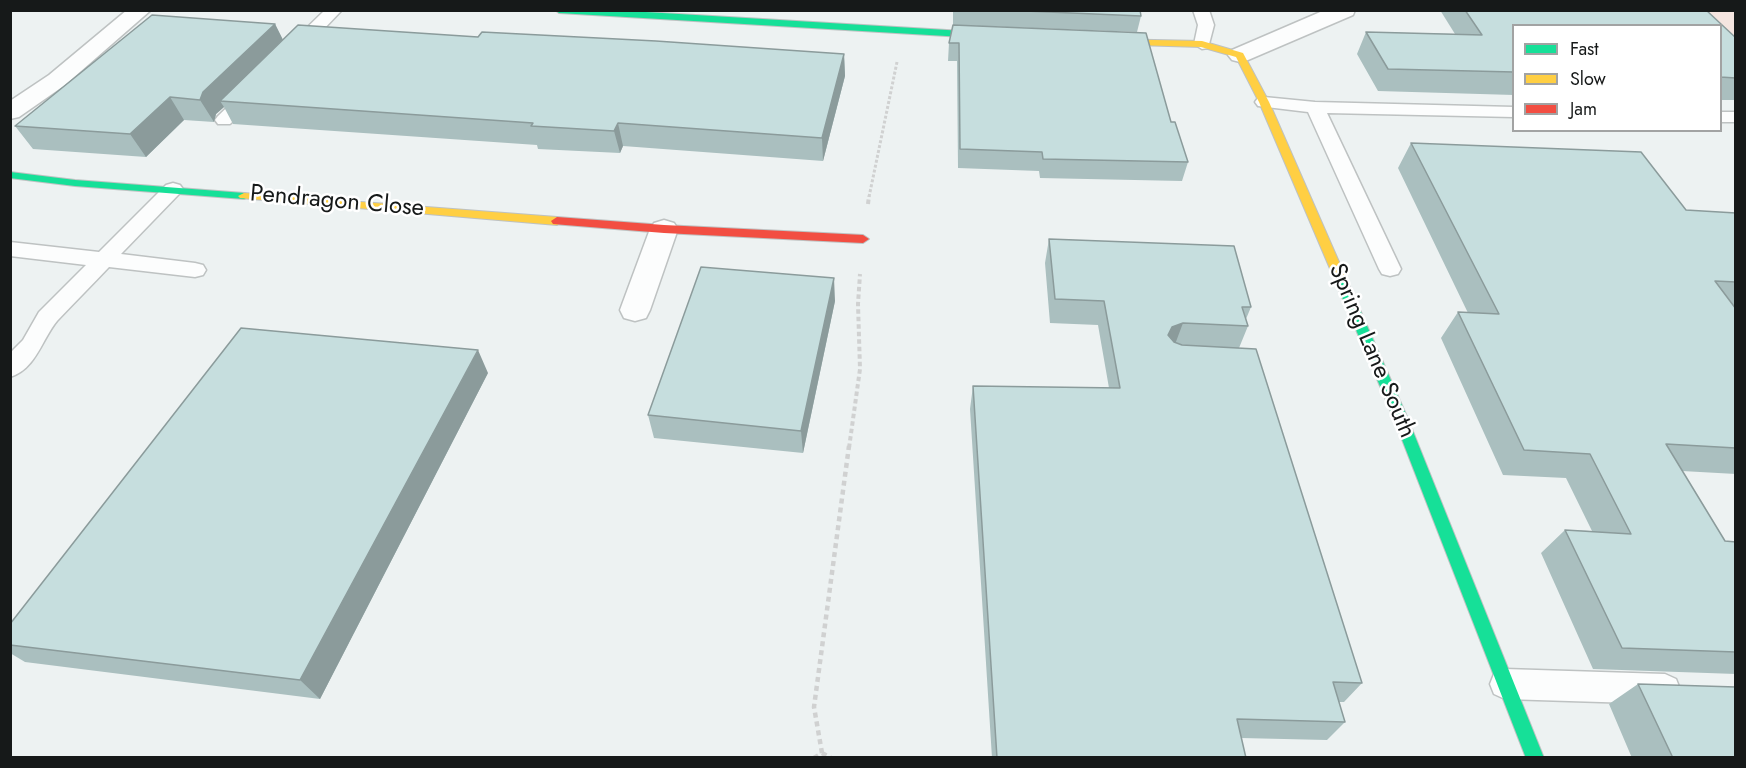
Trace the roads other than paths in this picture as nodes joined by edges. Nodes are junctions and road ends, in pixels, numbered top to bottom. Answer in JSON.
{"nodes":[{"id":1,"x":141,"y":10,"type":"edge"},
{"id":2,"x":334,"y":10,"type":"edge"},
{"id":3,"x":559,"y":10,"type":"edge"},
{"id":4,"x":1201,"y":10,"type":"edge"},
{"id":5,"x":1345,"y":10,"type":"edge"},
{"id":6,"x":710,"y":15,"type":"edge"},
{"id":7,"x":1009,"y":37,"type":"edge"},
{"id":8,"x":1090,"y":41,"type":"edge"},
{"id":9,"x":1202,"y":44,"type":"junction"},
{"id":10,"x":1240,"y":55,"type":"junction"},
{"id":11,"x":283,"y":61,"type":"edge"},
{"id":12,"x":266,"y":78,"type":"edge"},
{"id":13,"x":1264,"y":102,"type":"junction"},
{"id":14,"x":1315,"y":107,"type":"junction"},
{"id":15,"x":10,"y":112,"type":"edge"},
{"id":16,"x":1512,"y":112,"type":"edge"},
{"id":17,"x":224,"y":120,"type":"dead end"},
{"id":18,"x":10,"y":175,"type":"edge"},
{"id":19,"x":173,"y":189,"type":"junction"},
{"id":20,"x":664,"y":229,"type":"junction"},
{"id":21,"x":863,"y":239,"type":"road end"},
{"id":22,"x":10,"y":249,"type":"edge"},
{"id":23,"x":102,"y":260,"type":"junction"},
{"id":24,"x":1390,"y":268,"type":"dead end"},
{"id":25,"x":195,"y":270,"type":"dead end"},
{"id":26,"x":635,"y":310,"type":"dead end"},
{"id":27,"x":10,"y":368,"type":"edge"},
{"id":28,"x":1505,"y":684,"type":"junction"},
{"id":29,"x":1689,"y":689,"type":"edge"},
{"id":30,"x":1535,"y":758,"type":"edge"}],
"edges":[{"from":1,"to":15,"type":"street"},
{"from":2,"to":11,"type":"lane"},
{"from":3,"to":6,"type":"street"},
{"from":4,"to":9,"type":"lane"},
{"from":5,"to":10,"type":"street"},
{"from":6,"to":7,"type":"street"},
{"from":8,"to":9,"type":"street"},
{"from":9,"to":10,"type":"street"},
{"from":10,"to":13,"type":"street","name":"Spring Lane South"},
{"from":12,"to":17,"type":"lane"},
{"from":13,"to":14,"type":"lane"},
{"from":13,"to":28,"type":"street","name":"Spring Lane South"},
{"from":14,"to":16,"type":"lane"},
{"from":14,"to":24,"type":"lane"},
{"from":18,"to":19,"type":"street","name":"Pendragon Close"},
{"from":19,"to":20,"type":"street","name":"Pendragon Close"},
{"from":19,"to":23,"type":"lane"},
{"from":20,"to":21,"type":"street","name":"Pendragon Close"},
{"from":20,"to":26,"type":"street"},
{"from":22,"to":23,"type":"lane"},
{"from":23,"to":25,"type":"lane"},
{"from":23,"to":27,"type":"lane"},
{"from":28,"to":29,"type":"lane"},
{"from":28,"to":30,"type":"street","name":"Spring Lane South"}]}
